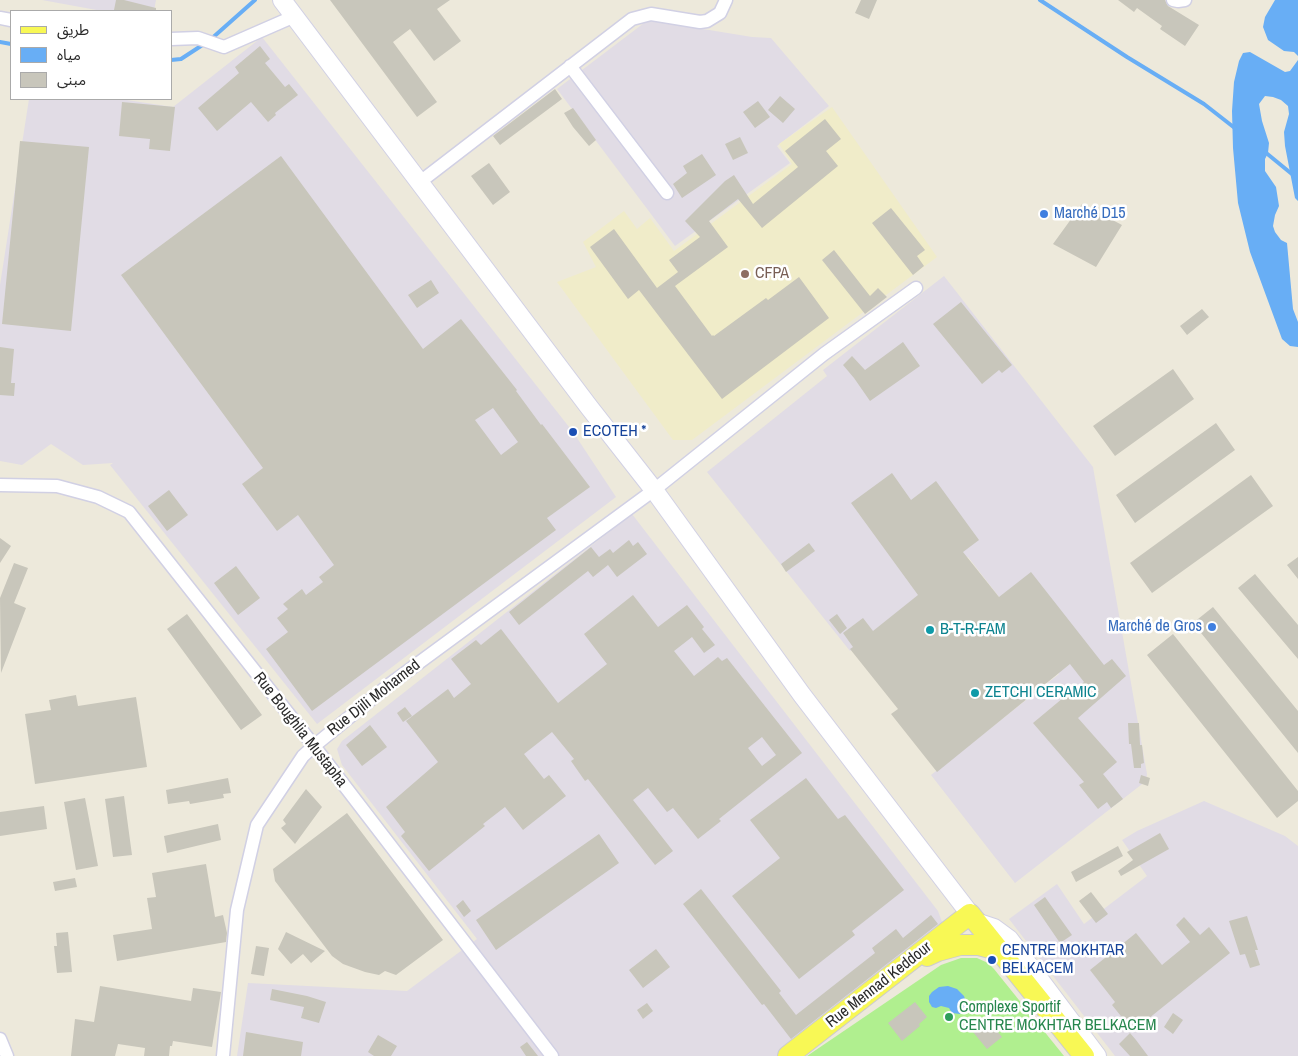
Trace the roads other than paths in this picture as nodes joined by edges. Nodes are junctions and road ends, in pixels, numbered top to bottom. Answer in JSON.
{"nodes":[{"id":1,"x":282,"y":0,"type":"edge"},
{"id":2,"x":726,"y":0,"type":"edge"},
{"id":3,"x":1173,"y":0,"type":"edge"},
{"id":4,"x":1185,"y":0,"type":"edge"},
{"id":5,"x":295,"y":16,"type":"junction"},
{"id":6,"x":172,"y":39,"type":"edge"},
{"id":7,"x":570,"y":66,"type":"junction"},
{"id":8,"x":420,"y":182,"type":"junction"},
{"id":9,"x":668,"y":193,"type":"dead end"},
{"id":10,"x":916,"y":288,"type":"dead end"},
{"id":11,"x":3,"y":488,"type":"edge"},
{"id":12,"x":654,"y":490,"type":"junction"},
{"id":13,"x":314,"y":746,"type":"junction"},
{"id":14,"x":973,"y":918,"type":"junction"},
{"id":15,"x":998,"y":950,"type":"junction"},
{"id":16,"x":907,"y":962,"type":"junction"},
{"id":17,"x":0,"y":1039,"type":"edge"},
{"id":18,"x":7,"y":1056,"type":"edge"},
{"id":19,"x":223,"y":1056,"type":"edge"},
{"id":20,"x":552,"y":1056,"type":"edge"},
{"id":21,"x":788,"y":1056,"type":"edge"},
{"id":22,"x":1084,"y":1056,"type":"edge"},
{"id":23,"x":1097,"y":1056,"type":"edge"}],
"edges":[{"from":1,"to":5,"type":"main road"},
{"from":2,"to":7,"type":"street"},
{"from":3,"to":4,"type":"street"},
{"from":5,"to":6,"type":"street"},
{"from":5,"to":8,"type":"main road"},
{"from":7,"to":8,"type":"street"},
{"from":7,"to":9,"type":"street"},
{"from":8,"to":12,"type":"main road"},
{"from":10,"to":12,"type":"street","name":"Rue Djili Mohamed"},
{"from":11,"to":13,"type":"street","name":"Rue Boughlia Mustapha"},
{"from":12,"to":13,"type":"street","name":"Rue Djili Mohamed"},
{"from":12,"to":14,"type":"main road"},
{"from":13,"to":19,"type":"street","name":"Rue Djili Mohamed"},
{"from":13,"to":20,"type":"street","name":"Rue Boughlia Mustapha"},
{"from":14,"to":15,"type":"main road"},
{"from":14,"to":16,"type":"main road","name":"Rue Mennad Keddour"},
{"from":14,"to":23,"type":"main road"},
{"from":15,"to":16,"type":"main road"},
{"from":15,"to":22,"type":"main road"},
{"from":16,"to":21,"type":"main road","name":"Rue Mennad Keddour"},
{"from":17,"to":18,"type":"street"}]}
